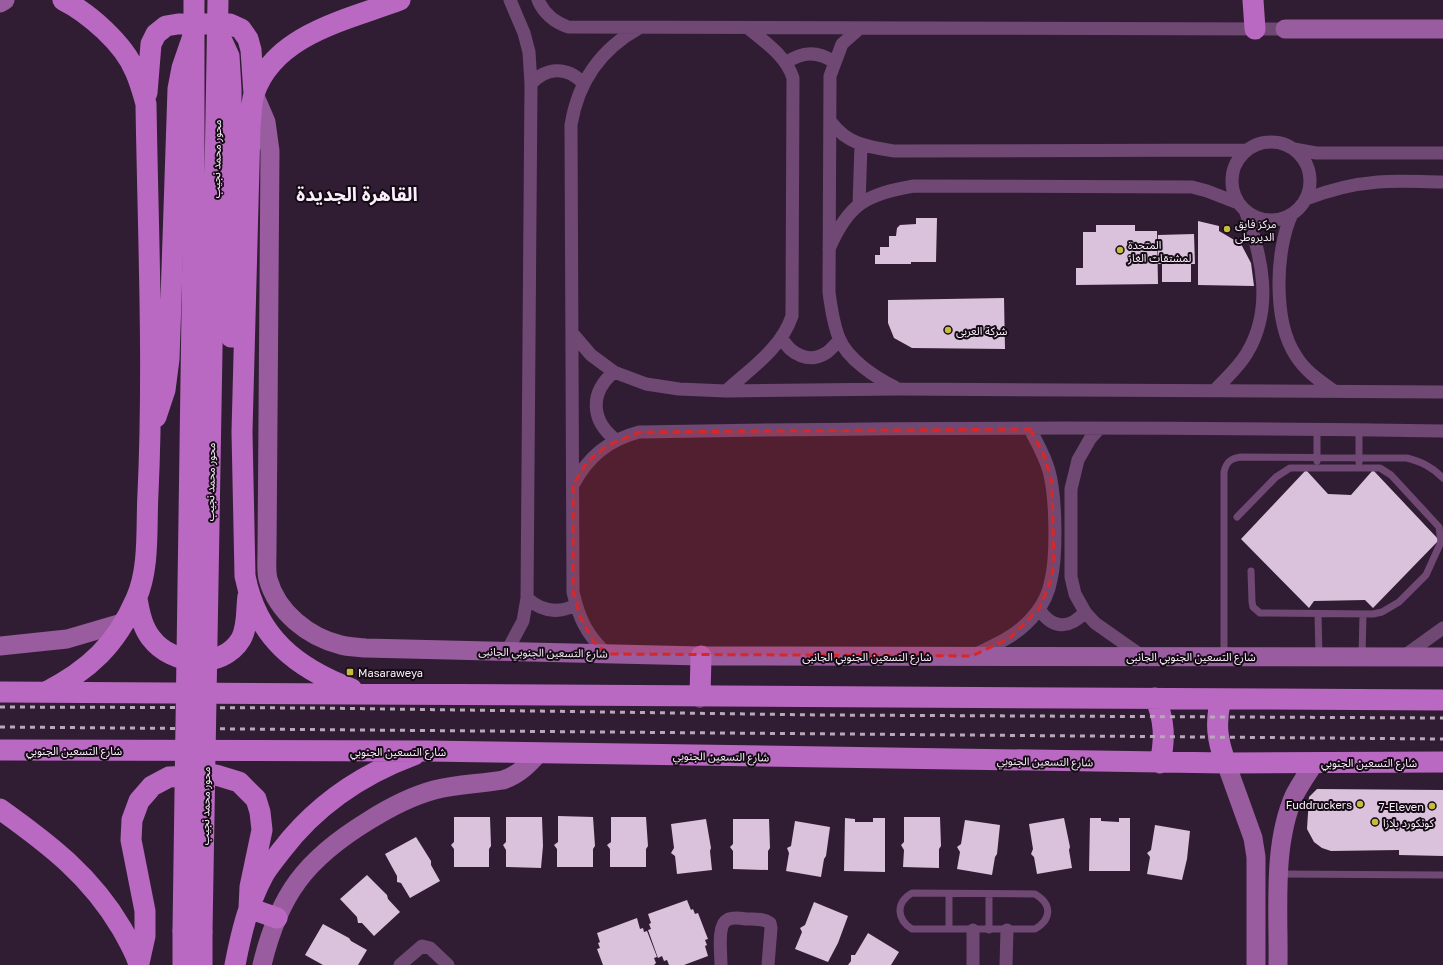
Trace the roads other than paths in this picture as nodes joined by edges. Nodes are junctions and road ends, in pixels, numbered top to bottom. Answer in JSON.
{"nodes":[{"id":1,"x":5,"y":0,"type":"edge"},
{"id":2,"x":63,"y":0,"type":"edge"},
{"id":3,"x":194,"y":0,"type":"edge"},
{"id":4,"x":218,"y":0,"type":"edge"},
{"id":5,"x":400,"y":0,"type":"edge"},
{"id":6,"x":510,"y":0,"type":"edge"},
{"id":7,"x":538,"y":0,"type":"edge"},
{"id":8,"x":1253,"y":0,"type":"edge"},
{"id":9,"x":0,"y":3,"type":"edge"},
{"id":10,"x":639,"y":28,"type":"junction"},
{"id":11,"x":748,"y":28,"type":"junction"},
{"id":12,"x":859,"y":29,"type":"junction"},
{"id":13,"x":1255,"y":29,"type":"junction"},
{"id":14,"x":1285,"y":29,"type":"joint"},
{"id":15,"x":1443,"y":29,"type":"edge"},
{"id":16,"x":195,"y":32,"type":"junction"},
{"id":17,"x":218,"y":32,"type":"junction"},
{"id":18,"x":834,"y":62,"type":"junction"},
{"id":19,"x":786,"y":63,"type":"junction"},
{"id":20,"x":584,"y":83,"type":"junction"},
{"id":21,"x":531,"y":84,"type":"junction"},
{"id":22,"x":254,"y":94,"type":"junction"},
{"id":23,"x":146,"y":104,"type":"junction"},
{"id":24,"x":831,"y":122,"type":"junction"},
{"id":25,"x":861,"y":144,"type":"junction"},
{"id":26,"x":1294,"y":149,"type":"junction"},
{"id":27,"x":1247,"y":150,"type":"junction"},
{"id":28,"x":1443,"y":153,"type":"edge"},
{"id":29,"x":1443,"y":182,"type":"edge"},
{"id":30,"x":1306,"y":199,"type":"junction"},
{"id":31,"x":859,"y":205,"type":"junction"},
{"id":32,"x":1242,"y":206,"type":"junction"},
{"id":33,"x":1292,"y":214,"type":"junction"},
{"id":34,"x":829,"y":249,"type":"junction"},
{"id":35,"x":573,"y":334,"type":"junction"},
{"id":36,"x":782,"y":338,"type":"junction"},
{"id":37,"x":840,"y":340,"type":"junction"},
{"id":38,"x":614,"y":372,"type":"junction"},
{"id":39,"x":898,"y":389,"type":"junction"},
{"id":40,"x":1215,"y":390,"type":"junction"},
{"id":41,"x":726,"y":391,"type":"junction"},
{"id":42,"x":1334,"y":391,"type":"junction"},
{"id":43,"x":1443,"y":392,"type":"edge"},
{"id":44,"x":1030,"y":429,"type":"junction"},
{"id":45,"x":1099,"y":429,"type":"junction"},
{"id":46,"x":1317,"y":429,"type":"junction"},
{"id":47,"x":1358,"y":430,"type":"junction"},
{"id":48,"x":1443,"y":431,"type":"edge"},
{"id":49,"x":151,"y":432,"type":"junction"},
{"id":50,"x":242,"y":432,"type":"junction"},
{"id":51,"x":616,"y":440,"type":"junction"},
{"id":52,"x":1317,"y":457,"type":"junction"},
{"id":53,"x":1359,"y":458,"type":"junction"},
{"id":54,"x":1317,"y":467,"type":"junction"},
{"id":55,"x":1359,"y":468,"type":"junction"},
{"id":56,"x":1443,"y":478,"type":"edge"},
{"id":57,"x":573,"y":485,"type":"junction"},
{"id":58,"x":1237,"y":517,"type":"dead end"},
{"id":59,"x":1251,"y":571,"type":"dead end"},
{"id":60,"x":248,"y":592,"type":"junction"},
{"id":61,"x":137,"y":598,"type":"junction"},
{"id":62,"x":527,"y":598,"type":"junction"},
{"id":63,"x":576,"y":605,"type":"junction"},
{"id":64,"x":1039,"y":610,"type":"junction"},
{"id":65,"x":1085,"y":612,"type":"junction"},
{"id":66,"x":1318,"y":614,"type":"junction"},
{"id":67,"x":1363,"y":614,"type":"junction"},
{"id":68,"x":125,"y":622,"type":"junction"},
{"id":69,"x":1443,"y":628,"type":"edge"},
{"id":70,"x":0,"y":646,"type":"edge"},
{"id":71,"x":507,"y":651,"type":"junction"},
{"id":72,"x":607,"y":654,"type":"junction"},
{"id":73,"x":700,"y":656,"type":"junction"},
{"id":74,"x":972,"y":656,"type":"junction"},
{"id":75,"x":1142,"y":656,"type":"junction"},
{"id":76,"x":1224,"y":656,"type":"junction"},
{"id":77,"x":1319,"y":656,"type":"junction"},
{"id":78,"x":1362,"y":656,"type":"junction"},
{"id":79,"x":1404,"y":656,"type":"junction"},
{"id":80,"x":1443,"y":657,"type":"edge"},
{"id":81,"x":0,"y":692,"type":"edge"},
{"id":82,"x":43,"y":693,"type":"junction"},
{"id":83,"x":364,"y":694,"type":"junction"},
{"id":84,"x":700,"y":697,"type":"junction"},
{"id":85,"x":1155,"y":698,"type":"junction"},
{"id":86,"x":1221,"y":698,"type":"junction"},
{"id":87,"x":1443,"y":700,"type":"edge"},
{"id":88,"x":0,"y":750,"type":"edge"},
{"id":89,"x":427,"y":751,"type":"junction"},
{"id":90,"x":538,"y":754,"type":"junction"},
{"id":91,"x":1315,"y":762,"type":"junction"},
{"id":92,"x":1443,"y":762,"type":"edge"},
{"id":93,"x":1160,"y":763,"type":"junction"},
{"id":94,"x":1226,"y":763,"type":"junction"},
{"id":95,"x":0,"y":809,"type":"edge"},
{"id":96,"x":1279,"y":874,"type":"junction"},
{"id":97,"x":1443,"y":875,"type":"edge"},
{"id":98,"x":949,"y":894,"type":"junction"},
{"id":99,"x":989,"y":894,"type":"junction"},
{"id":100,"x":249,"y":908,"type":"junction"},
{"id":101,"x":277,"y":918,"type":"junction"},
{"id":102,"x":949,"y":930,"type":"junction"},
{"id":103,"x":973,"y":930,"type":"junction"},
{"id":104,"x":989,"y":930,"type":"junction"},
{"id":105,"x":1007,"y":930,"type":"junction"},
{"id":106,"x":193,"y":932,"type":"junction"},
{"id":107,"x":139,"y":964,"type":"edge"},
{"id":108,"x":183,"y":965,"type":"edge"},
{"id":109,"x":202,"y":965,"type":"edge"},
{"id":110,"x":235,"y":965,"type":"edge"},
{"id":111,"x":262,"y":965,"type":"edge"},
{"id":112,"x":400,"y":965,"type":"edge"},
{"id":113,"x":448,"y":965,"type":"edge"},
{"id":114,"x":721,"y":965,"type":"edge"},
{"id":115,"x":768,"y":965,"type":"edge"},
{"id":116,"x":973,"y":965,"type":"edge"},
{"id":117,"x":1006,"y":965,"type":"edge"},
{"id":118,"x":1256,"y":965,"type":"edge"},
{"id":119,"x":1278,"y":965,"type":"edge"}],
"edges":[{"from":1,"to":9,"type":"street"},
{"from":2,"to":23,"type":"main road"},
{"from":3,"to":16,"type":"main road","name":"محور محمد نجيب","bridge":true},
{"from":4,"to":17,"type":"main road","name":"محور محمد نجيب","bridge":true},
{"from":5,"to":22,"type":"main road"},
{"from":6,"to":21,"type":"street"},
{"from":7,"to":10,"type":"street"},
{"from":8,"to":13,"type":"main road"},
{"from":10,"to":11,"type":"street"},
{"from":10,"to":20,"type":"street"},
{"from":11,"to":12,"type":"street"},
{"from":11,"to":19,"type":"street"},
{"from":12,"to":13,"type":"street"},
{"from":12,"to":18,"type":"street"},
{"from":13,"to":14,"type":"street"},
{"from":14,"to":15,"type":"street"},
{"from":16,"to":49,"type":"main road","bridge":true},
{"from":16,"to":106,"type":"main road","name":"محور محمد نجيب","bridge":true},
{"from":17,"to":50,"type":"main road"},
{"from":17,"to":106,"type":"main road","name":"محور محمد نجيب","bridge":true},
{"from":18,"to":19,"type":"street"},
{"from":18,"to":24,"type":"street"},
{"from":19,"to":36,"type":"street"},
{"from":20,"to":21,"type":"street"},
{"from":20,"to":35,"type":"street"},
{"from":21,"to":62,"type":"street"},
{"from":22,"to":23,"type":"main road"},
{"from":22,"to":50,"type":"main road"},
{"from":22,"to":71,"type":"street","name":"شارع التسعين الجنوبي الجانبى"},
{"from":23,"to":49,"type":"main road"},
{"from":24,"to":25,"type":"street"},
{"from":24,"to":34,"type":"street"},
{"from":25,"to":27,"type":"street"},
{"from":25,"to":31,"type":"street"},
{"from":26,"to":27,"type":"street"},
{"from":26,"to":28,"type":"street"},
{"from":26,"to":30,"type":"street"},
{"from":27,"to":32,"type":"street"},
{"from":29,"to":30,"type":"street"},
{"from":30,"to":33,"type":"street"},
{"from":31,"to":32,"type":"street"},
{"from":31,"to":34,"type":"street"},
{"from":32,"to":33,"type":"street"},
{"from":32,"to":40,"type":"street"},
{"from":33,"to":42,"type":"street"},
{"from":34,"to":37,"type":"street"},
{"from":35,"to":38,"type":"street"},
{"from":35,"to":57,"type":"street"},
{"from":36,"to":37,"type":"street"},
{"from":36,"to":41,"type":"street"},
{"from":37,"to":39,"type":"street"},
{"from":38,"to":41,"type":"street"},
{"from":38,"to":51,"type":"street"},
{"from":39,"to":40,"type":"street"},
{"from":39,"to":41,"type":"street"},
{"from":40,"to":42,"type":"street"},
{"from":42,"to":43,"type":"street"},
{"from":44,"to":45,"type":"street"},
{"from":44,"to":51,"type":"street"},
{"from":44,"to":64,"type":"street"},
{"from":45,"to":46,"type":"street"},
{"from":45,"to":65,"type":"street"},
{"from":46,"to":47,"type":"street"},
{"from":46,"to":52,"type":"lane"},
{"from":47,"to":48,"type":"street"},
{"from":47,"to":53,"type":"lane"},
{"from":49,"to":61,"type":"main road"},
{"from":50,"to":60,"type":"main road"},
{"from":51,"to":57,"type":"street"},
{"from":52,"to":53,"type":"lane"},
{"from":52,"to":54,"type":"lane"},
{"from":52,"to":76,"type":"lane"},
{"from":53,"to":55,"type":"lane"},
{"from":53,"to":56,"type":"lane"},
{"from":54,"to":55,"type":"lane"},
{"from":54,"to":58,"type":"lane"},
{"from":55,"to":67,"type":"lane"},
{"from":57,"to":63,"type":"street"},
{"from":59,"to":66,"type":"lane"},
{"from":60,"to":61,"type":"main road"},
{"from":60,"to":83,"type":"main road"},
{"from":61,"to":68,"type":"main road"},
{"from":62,"to":63,"type":"street"},
{"from":62,"to":71,"type":"street"},
{"from":63,"to":72,"type":"street"},
{"from":64,"to":65,"type":"street"},
{"from":64,"to":74,"type":"street"},
{"from":65,"to":75,"type":"street"},
{"from":66,"to":67,"type":"lane"},
{"from":66,"to":77,"type":"lane"},
{"from":67,"to":78,"type":"lane"},
{"from":68,"to":70,"type":"street"},
{"from":68,"to":82,"type":"main road"},
{"from":69,"to":79,"type":"street"},
{"from":71,"to":72,"type":"street","name":"شارع التسعين الجنوبي الجانبى"},
{"from":72,"to":73,"type":"street","name":"شارع التسعين الجنوبي الجانبى"},
{"from":73,"to":74,"type":"street","name":"شارع التسعين الجنوبي الجانبى"},
{"from":73,"to":84,"type":"main road"},
{"from":74,"to":75,"type":"street","name":"شارع التسعين الجنوبي الجانبى"},
{"from":75,"to":76,"type":"street","name":"شارع التسعين الجنوبي الجانبى"},
{"from":76,"to":77,"type":"street","name":"شارع التسعين الجنوبي الجانبى"},
{"from":77,"to":78,"type":"street","name":"شارع التسعين الجنوبي الجانبى"},
{"from":78,"to":79,"type":"street","name":"شارع التسعين الجنوبي الجانبى"},
{"from":79,"to":80,"type":"street","name":"شارع التسعين الجنوبي الجانبى"},
{"from":81,"to":82,"type":"main road"},
{"from":82,"to":83,"type":"main road"},
{"from":83,"to":84,"type":"main road"},
{"from":84,"to":85,"type":"main road"},
{"from":85,"to":86,"type":"main road"},
{"from":85,"to":93,"type":"main road"},
{"from":86,"to":87,"type":"main road"},
{"from":86,"to":94,"type":"main road"},
{"from":88,"to":89,"type":"main road","name":"شارع التسعين الجنوبي"},
{"from":89,"to":90,"type":"main road","name":"شارع التسعين الجنوبي"},
{"from":89,"to":100,"type":"main road"},
{"from":90,"to":93,"type":"main road","name":"شارع التسعين الجنوبي"},
{"from":90,"to":101,"type":"street"},
{"from":91,"to":92,"type":"main road","name":"شارع التسعين الجنوبي"},
{"from":91,"to":94,"type":"main road","name":"شارع التسعين الجنوبي"},
{"from":91,"to":96,"type":"street"},
{"from":93,"to":94,"type":"main road","name":"شارع التسعين الجنوبي"},
{"from":94,"to":118,"type":"street"},
{"from":95,"to":107,"type":"main road"},
{"from":96,"to":97,"type":"lane"},
{"from":96,"to":119,"type":"street"},
{"from":98,"to":99,"type":"lane"},
{"from":98,"to":102,"type":"lane"},
{"from":98,"to":102,"type":"lane"},
{"from":99,"to":104,"type":"lane"},
{"from":99,"to":105,"type":"lane"},
{"from":100,"to":101,"type":"main road"},
{"from":100,"to":107,"type":"main road"},
{"from":100,"to":110,"type":"main road"},
{"from":101,"to":111,"type":"street"},
{"from":102,"to":103,"type":"lane"},
{"from":103,"to":104,"type":"lane"},
{"from":103,"to":116,"type":"street"},
{"from":104,"to":105,"type":"lane"},
{"from":105,"to":117,"type":"street"},
{"from":106,"to":108,"type":"main road","name":"محور محمد نجيب"},
{"from":106,"to":109,"type":"main road","name":"محور محمد نجيب"},
{"from":112,"to":113,"type":"street"},
{"from":114,"to":115,"type":"street"}]}
